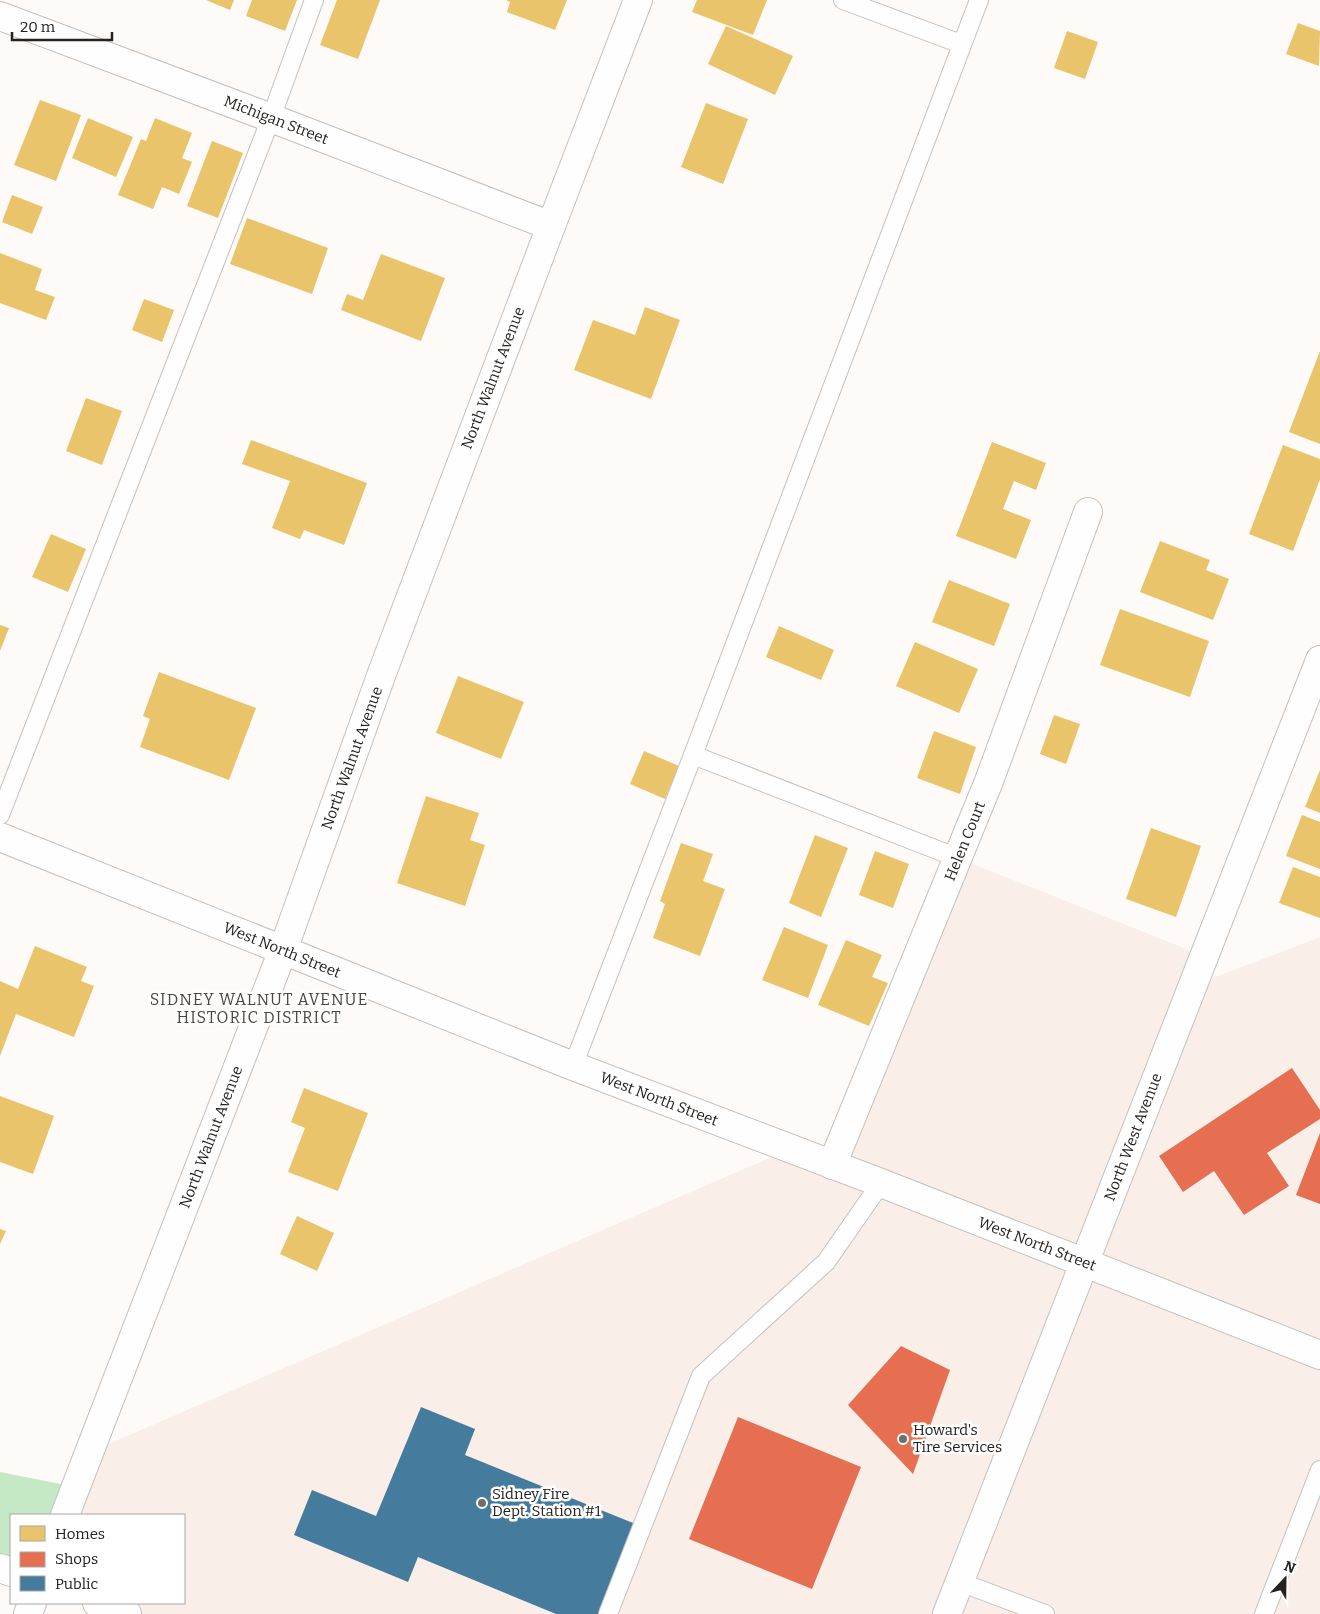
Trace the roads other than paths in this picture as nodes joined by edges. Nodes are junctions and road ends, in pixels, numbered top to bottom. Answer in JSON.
{"nodes":[{"id":1,"x":314,"y":0,"type":"edge"},
{"id":2,"x":638,"y":0,"type":"edge"},
{"id":3,"x":843,"y":0,"type":"edge"},
{"id":4,"x":979,"y":0,"type":"edge"},
{"id":5,"x":2,"y":13,"type":"edge"},
{"id":6,"x":961,"y":44,"type":"junction"},
{"id":7,"x":271,"y":118,"type":"junction"},
{"id":8,"x":550,"y":226,"type":"junction"},
{"id":9,"x":1088,"y":512,"type":"dead end"},
{"id":10,"x":1320,"y":660,"type":"edge"},
{"id":11,"x":693,"y":755,"type":"junction"},
{"id":12,"x":0,"y":815,"type":"edge"},
{"id":13,"x":0,"y":836,"type":"edge"},
{"id":14,"x":958,"y":858,"type":"junction"},
{"id":15,"x":283,"y":950,"type":"junction"},
{"id":16,"x":573,"y":1066,"type":"junction"},
{"id":17,"x":832,"y":1165,"type":"junction"},
{"id":18,"x":881,"y":1183,"type":"junction"},
{"id":19,"x":1084,"y":1263,"type":"junction"},
{"id":20,"x":1320,"y":1355,"type":"edge"},
{"id":21,"x":1320,"y":1470,"type":"edge"},
{"id":22,"x":65,"y":1514,"type":"edge"},
{"id":23,"x":960,"y":1582,"type":"junction"},
{"id":24,"x":101,"y":1604,"type":"edge"},
{"id":25,"x":127,"y":1614,"type":"edge"},
{"id":26,"x":608,"y":1614,"type":"edge"},
{"id":27,"x":947,"y":1614,"type":"edge"},
{"id":28,"x":1045,"y":1614,"type":"edge"},
{"id":29,"x":1264,"y":1614,"type":"edge"}],
"edges":[{"from":1,"to":7,"type":"lane"},
{"from":2,"to":8,"type":"street","name":"North Walnut Avenue"},
{"from":3,"to":6,"type":"lane"},
{"from":4,"to":6,"type":"lane"},
{"from":5,"to":7,"type":"street","name":"Michigan Street"},
{"from":6,"to":11,"type":"lane"},
{"from":7,"to":8,"type":"street","name":"Michigan Street"},
{"from":7,"to":12,"type":"lane"},
{"from":8,"to":15,"type":"street","name":"North Walnut Avenue"},
{"from":9,"to":14,"type":"street","name":"Helen Court"},
{"from":10,"to":19,"type":"street","name":"North West Avenue"},
{"from":11,"to":14,"type":"lane"},
{"from":11,"to":16,"type":"lane"},
{"from":13,"to":15,"type":"street","name":"West North Street"},
{"from":14,"to":17,"type":"street","name":"Helen Court"},
{"from":15,"to":16,"type":"street","name":"West North Street"},
{"from":15,"to":22,"type":"street","name":"North Walnut Avenue"},
{"from":16,"to":17,"type":"street","name":"West North Street"},
{"from":17,"to":18,"type":"street","name":"West North Street"},
{"from":18,"to":19,"type":"street","name":"West North Street"},
{"from":18,"to":26,"type":"lane"},
{"from":19,"to":20,"type":"street","name":"West North Street"},
{"from":19,"to":23,"type":"street","name":"North West Avenue"},
{"from":21,"to":29,"type":"lane"},
{"from":23,"to":27,"type":"street","name":"North West Avenue"},
{"from":23,"to":28,"type":"lane"},
{"from":24,"to":25,"type":"street"}]}
